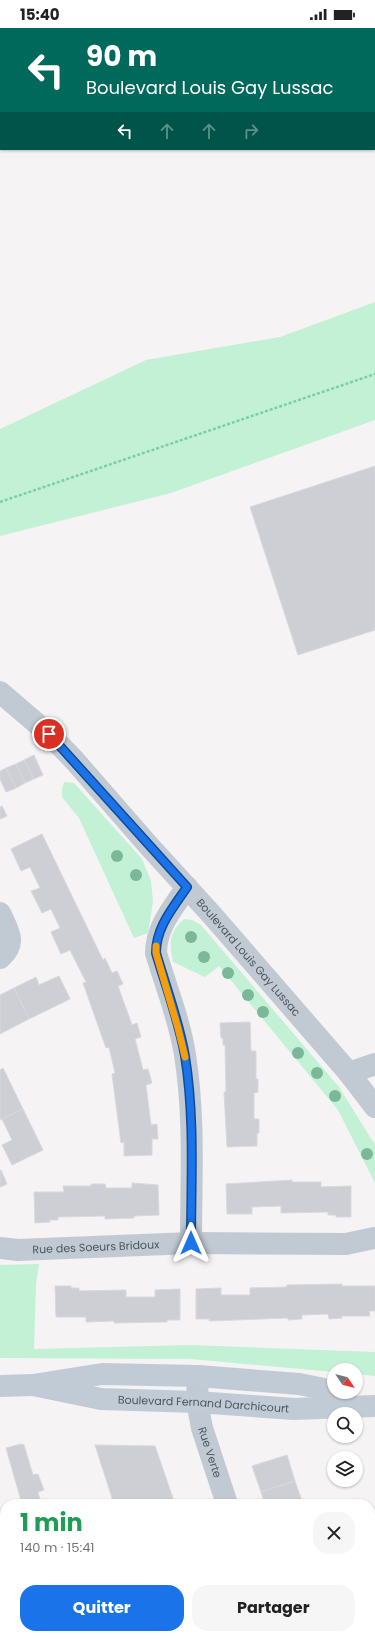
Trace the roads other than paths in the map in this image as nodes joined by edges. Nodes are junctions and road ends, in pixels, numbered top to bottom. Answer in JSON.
{"nodes":[{"id":1,"x":0,"y":692,"type":"edge"},
{"id":2,"x":187,"y":887,"type":"junction"},
{"id":3,"x":0,"y":913,"type":"edge"},
{"id":4,"x":0,"y":958,"type":"edge"},
{"id":5,"x":375,"y":1064,"type":"edge"},
{"id":6,"x":349,"y":1073,"type":"junction"},
{"id":7,"x":375,"y":1107,"type":"edge"},
{"id":8,"x":374,"y":1238,"type":"dead end"},
{"id":9,"x":191,"y":1243,"type":"junction"},
{"id":10,"x":0,"y":1248,"type":"edge"},
{"id":11,"x":198,"y":1376,"type":"junction"},
{"id":12,"x":33,"y":1385,"type":"junction"},
{"id":13,"x":0,"y":1386,"type":"edge"},
{"id":14,"x":327,"y":1390,"type":"edge"},
{"id":15,"x":363,"y":1397,"type":"edge"},
{"id":16,"x":375,"y":1399,"type":"edge"},
{"id":17,"x":197,"y":1402,"type":"junction"},
{"id":18,"x":375,"y":1406,"type":"edge"},
{"id":19,"x":225,"y":1499,"type":"edge"}],
"edges":[{"from":1,"to":2,"type":"street","name":"Boulevard Louis Gay Lussac"},
{"from":2,"to":6,"type":"street","name":"Boulevard Louis Gay Lussac"},
{"from":2,"to":9,"type":"street"},
{"from":3,"to":4,"type":"street"},
{"from":5,"to":6,"type":"street"},
{"from":6,"to":7,"type":"street","name":"Boulevard Louis Gay Lussac"},
{"from":8,"to":9,"type":"street","name":"Rue des Soeurs Bridoux"},
{"from":9,"to":10,"type":"street","name":"Rue des Soeurs Bridoux"},
{"from":11,"to":12,"type":"main road","name":"Boulevard Fernand Darchicourt"},
{"from":11,"to":14,"type":"main road","name":"Boulevard Fernand Darchicourt"},
{"from":11,"to":17,"type":"street","name":"Rue Verte"},
{"from":12,"to":13,"type":"main road","name":"Boulevard Fernand Darchicourt"},
{"from":12,"to":17,"type":"main road","name":"Boulevard Fernand Darchicourt"},
{"from":15,"to":16,"type":"main road"},
{"from":17,"to":18,"type":"main road","name":"Boulevard Fernand Darchicourt"},
{"from":17,"to":19,"type":"street","name":"Rue Verte"}]}
